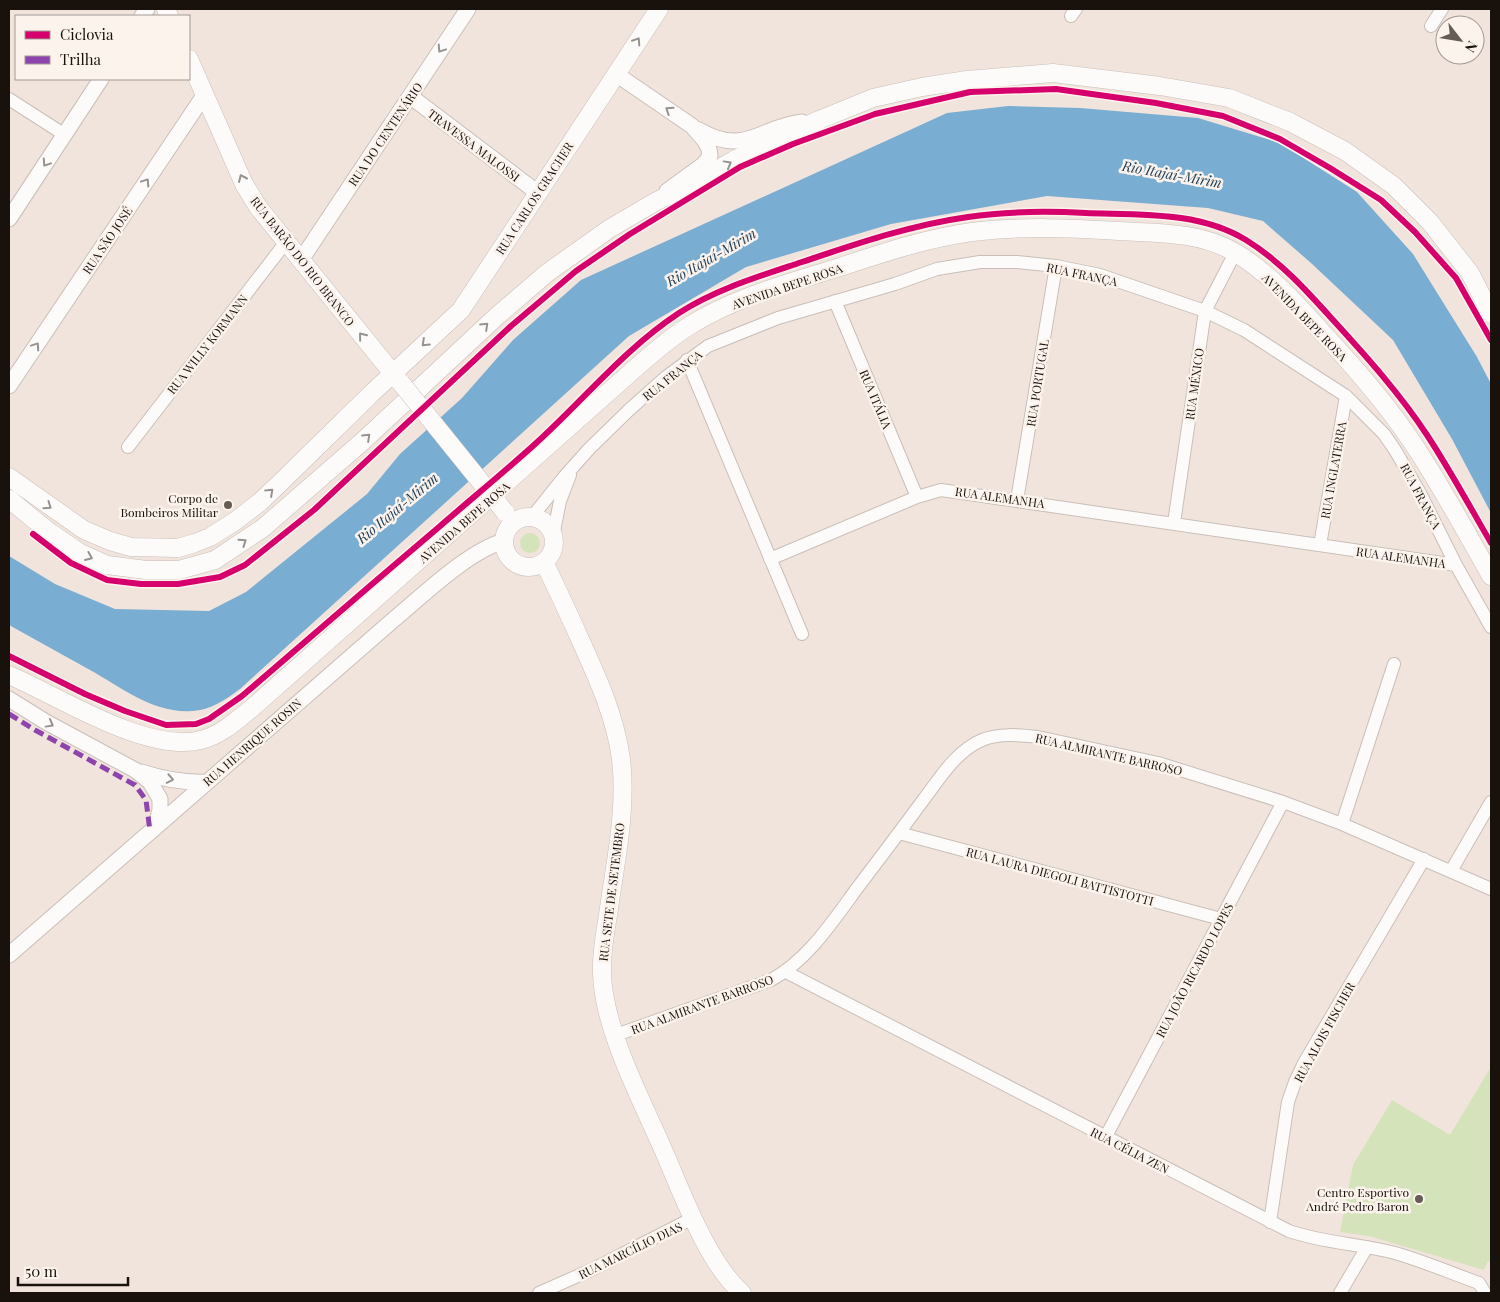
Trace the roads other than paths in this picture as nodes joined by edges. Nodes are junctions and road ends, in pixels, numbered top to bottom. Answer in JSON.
{"nodes":[{"id":1,"x":468,"y":9,"type":"edge"},
{"id":2,"x":659,"y":9,"type":"edge"},
{"id":3,"x":1442,"y":9,"type":"edge"},
{"id":4,"x":1431,"y":26,"type":"dead end"},
{"id":5,"x":190,"y":61,"type":"edge"},
{"id":6,"x":616,"y":74,"type":"junction"},
{"id":7,"x":100,"y":80,"type":"edge"},
{"id":8,"x":205,"y":94,"type":"junction"},
{"id":9,"x":410,"y":96,"type":"junction"},
{"id":10,"x":9,"y":99,"type":"edge"},
{"id":11,"x":819,"y":120,"type":"junction"},
{"id":12,"x":692,"y":126,"type":"junction"},
{"id":13,"x":65,"y":135,"type":"junction"},
{"id":14,"x":538,"y":193,"type":"junction"},
{"id":15,"x":655,"y":202,"type":"junction"},
{"id":16,"x":9,"y":219,"type":"edge"},
{"id":17,"x":286,"y":242,"type":"junction"},
{"id":18,"x":1235,"y":252,"type":"junction"},
{"id":19,"x":301,"y":260,"type":"junction"},
{"id":20,"x":1056,"y":266,"type":"junction"},
{"id":21,"x":835,"y":301,"type":"junction"},
{"id":22,"x":1205,"y":311,"type":"junction"},
{"id":23,"x":1491,"y":314,"type":"edge"},
{"id":24,"x":687,"y":360,"type":"junction"},
{"id":25,"x":397,"y":378,"type":"junction"},
{"id":26,"x":9,"y":386,"type":"edge"},
{"id":27,"x":1346,"y":396,"type":"junction"},
{"id":28,"x":128,"y":448,"type":"dead end"},
{"id":29,"x":574,"y":466,"type":"junction"},
{"id":30,"x":9,"y":477,"type":"edge"},
{"id":31,"x":917,"y":497,"type":"junction"},
{"id":32,"x":9,"y":499,"type":"edge"},
{"id":33,"x":1018,"y":500,"type":"junction"},
{"id":34,"x":510,"y":517,"type":"junction"},
{"id":35,"x":532,"y":517,"type":"junction"},
{"id":36,"x":1174,"y":523,"type":"junction"},
{"id":37,"x":554,"y":536,"type":"junction"},
{"id":38,"x":504,"y":541,"type":"junction"},
{"id":39,"x":1320,"y":544,"type":"junction"},
{"id":40,"x":770,"y":560,"type":"junction"},
{"id":41,"x":544,"y":562,"type":"junction"},
{"id":42,"x":1456,"y":565,"type":"junction"},
{"id":43,"x":1491,"y":576,"type":"edge"},
{"id":44,"x":1491,"y":627,"type":"edge"},
{"id":45,"x":802,"y":634,"type":"dead end"},
{"id":46,"x":1394,"y":664,"type":"dead end"},
{"id":47,"x":9,"y":670,"type":"edge"},
{"id":48,"x":9,"y":675,"type":"edge"},
{"id":49,"x":25,"y":682,"type":"junction"},
{"id":50,"x":9,"y":699,"type":"edge"},
{"id":51,"x":135,"y":770,"type":"junction"},
{"id":52,"x":206,"y":782,"type":"junction"},
{"id":53,"x":1283,"y":802,"type":"junction"},
{"id":54,"x":1491,"y":802,"type":"edge"},
{"id":55,"x":1342,"y":824,"type":"junction"},
{"id":56,"x":156,"y":825,"type":"junction"},
{"id":57,"x":899,"y":833,"type":"junction"},
{"id":58,"x":1424,"y":859,"type":"junction"},
{"id":59,"x":1451,"y":871,"type":"junction"},
{"id":60,"x":1491,"y":889,"type":"edge"},
{"id":61,"x":1221,"y":919,"type":"junction"},
{"id":62,"x":9,"y":955,"type":"edge"},
{"id":63,"x":786,"y":972,"type":"junction"},
{"id":64,"x":616,"y":1035,"type":"junction"},
{"id":65,"x":1105,"y":1138,"type":"junction"},
{"id":66,"x":693,"y":1218,"type":"junction"},
{"id":67,"x":1270,"y":1222,"type":"junction"},
{"id":68,"x":1367,"y":1247,"type":"junction"},
{"id":69,"x":539,"y":1293,"type":"edge"},
{"id":70,"x":742,"y":1293,"type":"edge"},
{"id":71,"x":1340,"y":1293,"type":"edge"},
{"id":72,"x":1485,"y":1293,"type":"edge"}],
"edges":[{"from":1,"to":9,"type":"street","name":"RUA DO CENTENÁRIO","one_way":true},
{"from":6,"to":2,"type":"main road","name":"RUA CARLOS GRACHER","one_way":true},
{"from":3,"to":4,"type":"street"},
{"from":5,"to":8,"type":"main road","name":"RUA BARÃO DO RIO BRANCO"},
{"from":12,"to":6,"type":"street","one_way":true},
{"from":6,"to":14,"type":"main road","name":"RUA CARLOS GRACHER"},
{"from":7,"to":13,"type":"street"},
{"from":17,"to":8,"type":"main road","name":"RUA BARÃO DO RIO BRANCO","one_way":true},
{"from":26,"to":8,"type":"street","name":"RUA SÃO JOSÉ","one_way":true},
{"from":9,"to":14,"type":"street","name":"TRAVESSA MALOSSI"},
{"from":9,"to":19,"type":"street","name":"RUA DO CENTENÁRIO"},
{"from":10,"to":13,"type":"street"},
{"from":11,"to":12,"type":"street"},
{"from":15,"to":11,"type":"main road","one_way":true},
{"from":11,"to":23,"type":"main road"},
{"from":12,"to":15,"type":"street"},
{"from":13,"to":16,"type":"street","one_way":true},
{"from":14,"to":25,"type":"main road","name":"RUA CARLOS GRACHER","one_way":true},
{"from":32,"to":15,"type":"main road","one_way":true},
{"from":17,"to":19,"type":"main road","name":"RUA BARÃO DO RIO BRANCO"},
{"from":17,"to":28,"type":"street","name":"RUA WILLY KORMANN"},
{"from":18,"to":22,"type":"street","name":"RUA MÉXICO"},
{"from":18,"to":43,"type":"main road","name":"AVENIDA BEPE ROSA"},
{"from":18,"to":49,"type":"main road","name":"AVENIDA BEPE ROSA"},
{"from":25,"to":19,"type":"main road","name":"RUA BARÃO DO RIO BRANCO","one_way":true},
{"from":20,"to":21,"type":"street","name":"RUA FRANÇA"},
{"from":20,"to":22,"type":"street","name":"RUA FRANÇA"},
{"from":20,"to":33,"type":"street","name":"RUA PORTUGAL"},
{"from":21,"to":24,"type":"street","name":"RUA FRANÇA"},
{"from":21,"to":31,"type":"street","name":"RUA ITÁLIA"},
{"from":22,"to":27,"type":"street","name":"RUA FRANÇA"},
{"from":22,"to":36,"type":"street","name":"RUA MÉXICO"},
{"from":24,"to":29,"type":"street","name":"RUA FRANÇA"},
{"from":24,"to":40,"type":"street"},
{"from":30,"to":25,"type":"main road","name":"RUA CARLOS GRACHER","one_way":true},
{"from":25,"to":34,"type":"main road","name":"RUA BARÃO DO RIO BRANCO","bridge":true},
{"from":27,"to":39,"type":"street","name":"RUA INGLATERRA"},
{"from":27,"to":42,"type":"street","name":"RUA FRANÇA"},
{"from":29,"to":35,"type":"street","name":"RUA FRANÇA"},
{"from":29,"to":37,"type":"street","name":"RUA FRANÇA"},
{"from":31,"to":33,"type":"street","name":"RUA ALEMANHA"},
{"from":31,"to":40,"type":"street","name":"RUA ALEMANHA"},
{"from":33,"to":36,"type":"street","name":"RUA ALEMANHA"},
{"from":34,"to":35,"type":"main road"},
{"from":34,"to":38,"type":"main road"},
{"from":35,"to":37,"type":"main road"},
{"from":36,"to":39,"type":"street","name":"RUA ALEMANHA"},
{"from":37,"to":41,"type":"main road"},
{"from":38,"to":41,"type":"main road"},
{"from":38,"to":52,"type":"street","name":"RUA HENRIQUE ROSIN"},
{"from":39,"to":42,"type":"street","name":"RUA ALEMANHA"},
{"from":40,"to":45,"type":"street"},
{"from":41,"to":64,"type":"main road","name":"RUA SETE DE SETEMBRO"},
{"from":42,"to":44,"type":"street","name":"RUA FRANÇA"},
{"from":46,"to":55,"type":"street"},
{"from":47,"to":49,"type":"main road","name":"AVENIDA BEPE ROSA"},
{"from":48,"to":49,"type":"main road","name":"AVENIDA BEPE ROSA"},
{"from":50,"to":51,"type":"street","one_way":true},
{"from":51,"to":52,"type":"street","one_way":true},
{"from":51,"to":56,"type":"street"},
{"from":52,"to":56,"type":"street","name":"RUA HENRIQUE ROSIN"},
{"from":53,"to":55,"type":"street","name":"RUA ALMIRANTE BARROSO"},
{"from":53,"to":57,"type":"street","name":"RUA ALMIRANTE BARROSO"},
{"from":53,"to":61,"type":"street","name":"RUA JOÃO RICARDO LOPES"},
{"from":54,"to":59,"type":"street"},
{"from":55,"to":58,"type":"street","name":"RUA ALMIRANTE BARROSO"},
{"from":56,"to":62,"type":"street","name":"RUA HENRIQUE ROSIN"},
{"from":57,"to":61,"type":"street","name":"RUA LAURA DIEGOLI BATTISTOTTI"},
{"from":57,"to":63,"type":"street","name":"RUA ALMIRANTE BARROSO"},
{"from":58,"to":59,"type":"street","name":"RUA ALMIRANTE BARROSO"},
{"from":58,"to":67,"type":"street","name":"RUA ALOIS FISCHER"},
{"from":59,"to":60,"type":"street","name":"RUA ALMIRANTE BARROSO"},
{"from":61,"to":65,"type":"street","name":"RUA JOÃO RICARDO LOPES"},
{"from":63,"to":64,"type":"street","name":"RUA ALMIRANTE BARROSO"},
{"from":63,"to":65,"type":"street","name":"RUA CÉLIA ZEN"},
{"from":64,"to":66,"type":"main road","name":"RUA SETE DE SETEMBRO"},
{"from":65,"to":67,"type":"street","name":"RUA CÉLIA ZEN"},
{"from":66,"to":69,"type":"street","name":"RUA MARCÍLIO DIAS"},
{"from":66,"to":70,"type":"main road","name":"RUA SETE DE SETEMBRO"},
{"from":67,"to":68,"type":"street","name":"RUA CÉLIA ZEN"},
{"from":68,"to":71,"type":"street"},
{"from":68,"to":72,"type":"street","name":"RUA CÉLIA ZEN"}]}
